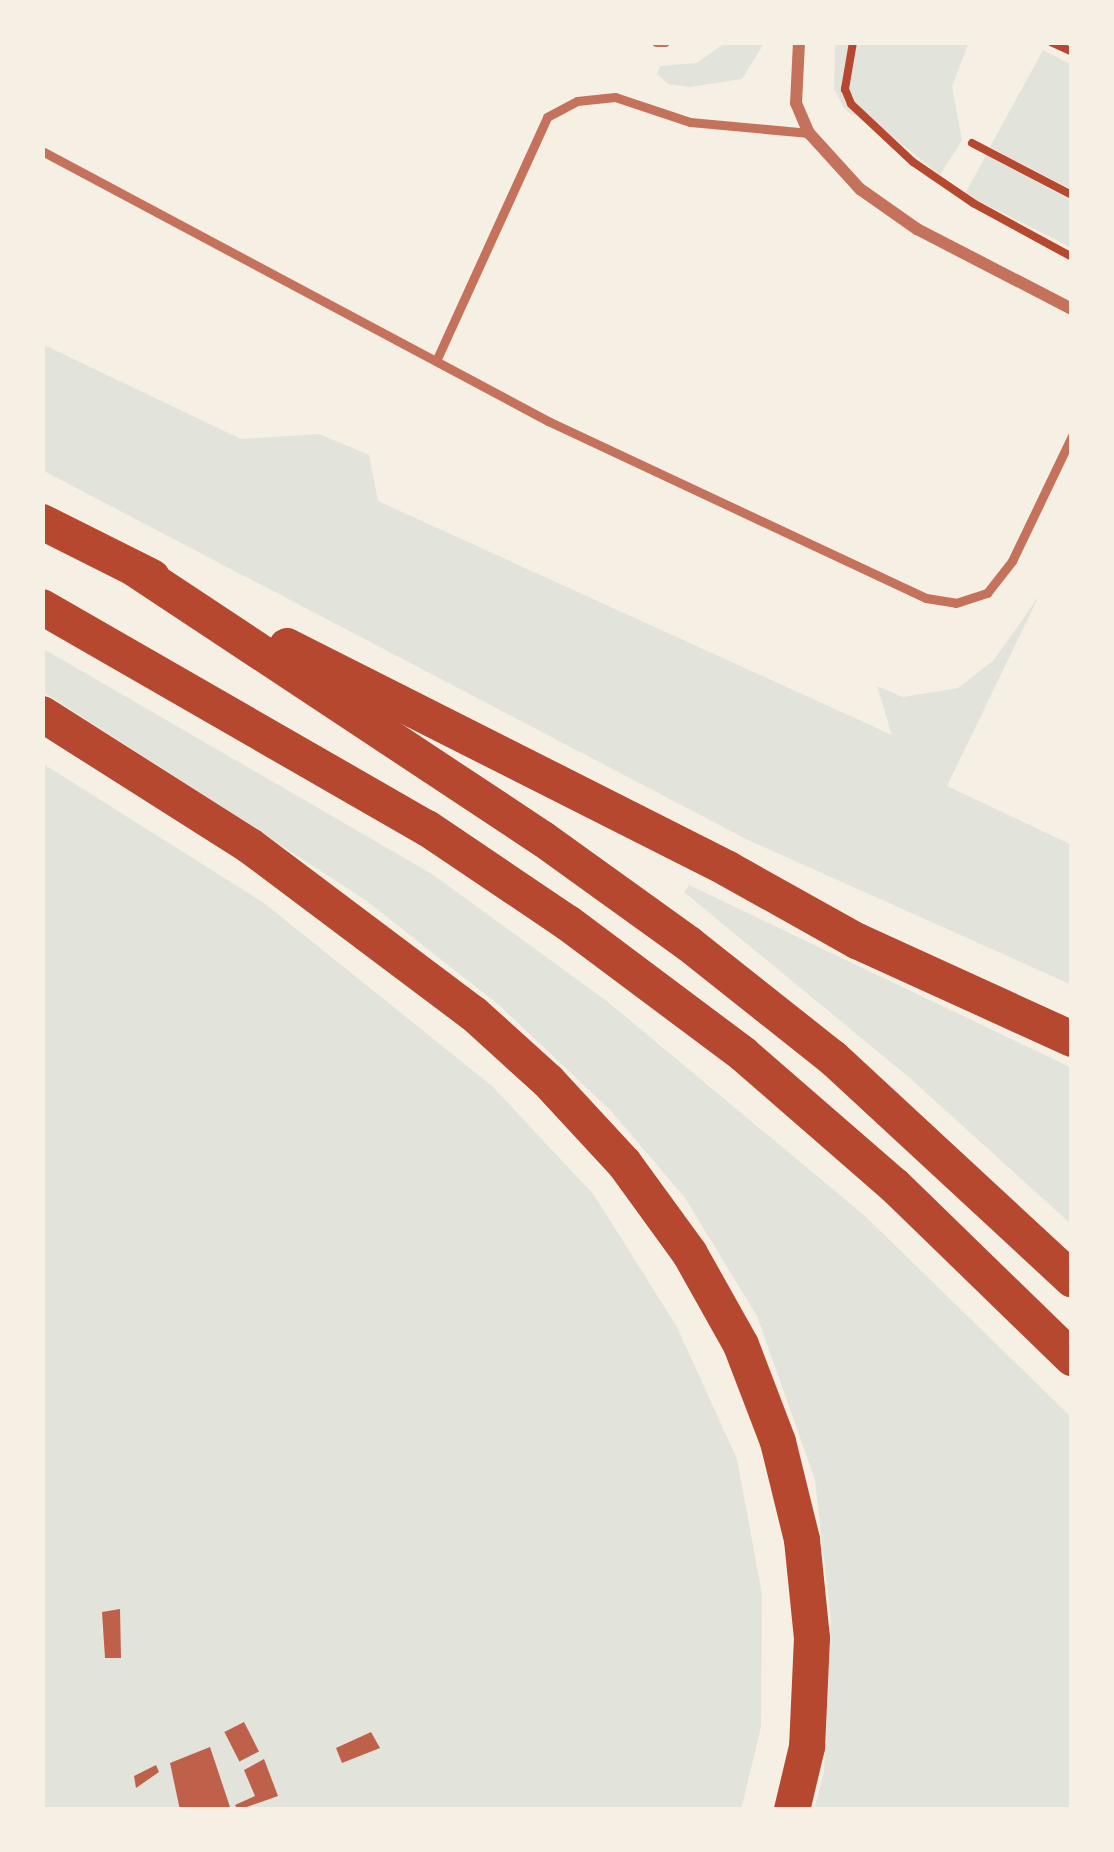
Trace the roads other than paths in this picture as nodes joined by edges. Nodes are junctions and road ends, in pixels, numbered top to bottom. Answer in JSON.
{"nodes":[{"id":1,"x":799,"y":42,"type":"edge"},
{"id":2,"x":809,"y":133,"type":"junction"},
{"id":3,"x":42,"y":151,"type":"edge"},
{"id":4,"x":1072,"y":309,"type":"edge"},
{"id":5,"x":436,"y":361,"type":"junction"},
{"id":6,"x":1072,"y":436,"type":"edge"},
{"id":7,"x":42,"y":522,"type":"edge"},
{"id":8,"x":135,"y":568,"type":"junction"},
{"id":9,"x":42,"y":608,"type":"edge"},
{"id":10,"x":42,"y":714,"type":"edge"},
{"id":11,"x":1072,"y":1039,"type":"edge"},
{"id":12,"x":1072,"y":1279,"type":"edge"},
{"id":13,"x":1072,"y":1358,"type":"edge"},
{"id":14,"x":792,"y":1810,"type":"edge"}],
"edges":[{"from":1,"to":2,"type":"street"},
{"from":2,"to":4,"type":"street"},
{"from":2,"to":5,"type":"lane"},
{"from":3,"to":5,"type":"lane"},
{"from":5,"to":6,"type":"lane"},
{"from":7,"to":8,"type":"highway"},
{"from":8,"to":11,"type":"highway"},
{"from":8,"to":12,"type":"highway"},
{"from":9,"to":13,"type":"highway"},
{"from":10,"to":14,"type":"highway"}]}
